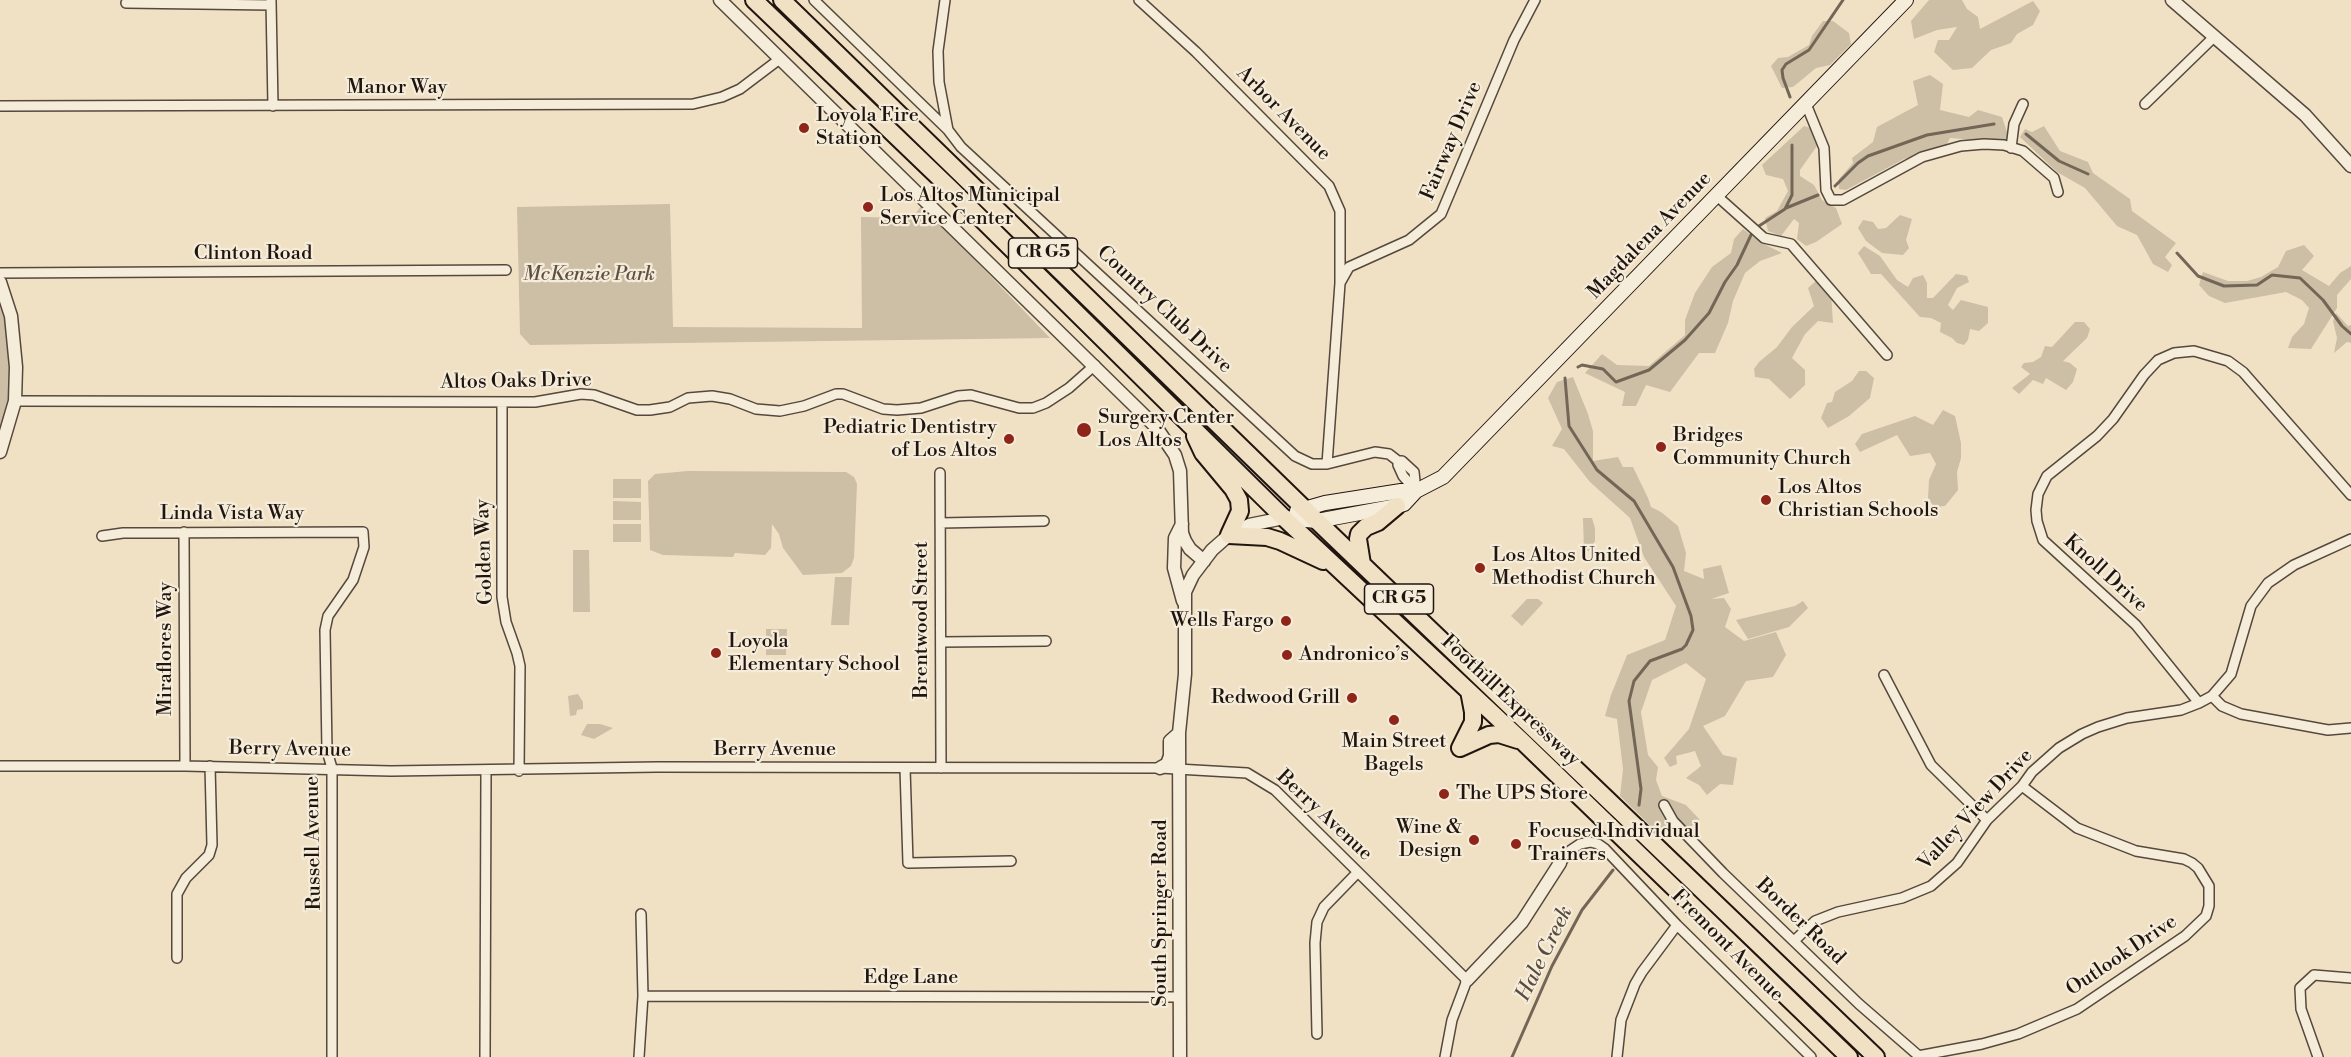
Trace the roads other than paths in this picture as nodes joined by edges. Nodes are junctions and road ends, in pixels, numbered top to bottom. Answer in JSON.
{"nodes":[{"id":1,"x":720,"y":0,"type":"edge"},
{"id":2,"x":754,"y":0,"type":"edge"},
{"id":3,"x":782,"y":0,"type":"edge"},
{"id":4,"x":814,"y":0,"type":"edge"},
{"id":5,"x":945,"y":0,"type":"edge"},
{"id":6,"x":1139,"y":0,"type":"edge"},
{"id":7,"x":1535,"y":0,"type":"edge"},
{"id":8,"x":1906,"y":0,"type":"edge"},
{"id":9,"x":2172,"y":0,"type":"edge"},
{"id":10,"x":271,"y":2,"type":"edge"},
{"id":11,"x":126,"y":3,"type":"dead end"},
{"id":12,"x":2215,"y":36,"type":"junction"},
{"id":13,"x":781,"y":58,"type":"junction"},
{"id":14,"x":1806,"y":104,"type":"junction"},
{"id":15,"x":2023,"y":104,"type":"dead end"},
{"id":16,"x":2145,"y":104,"type":"dead end"},
{"id":17,"x":0,"y":106,"type":"edge"},
{"id":18,"x":273,"y":106,"type":"junction"},
{"id":19,"x":948,"y":130,"type":"junction"},
{"id":20,"x":2012,"y":148,"type":"junction"},
{"id":21,"x":2351,"y":166,"type":"edge"},
{"id":22,"x":2058,"y":192,"type":"dead end"},
{"id":23,"x":1717,"y":195,"type":"junction"},
{"id":24,"x":507,"y":270,"type":"dead end"},
{"id":25,"x":0,"y":273,"type":"edge"},
{"id":26,"x":0,"y":282,"type":"edge"},
{"id":27,"x":1340,"y":283,"type":"junction"},
{"id":28,"x":1887,"y":355,"type":"dead end"},
{"id":29,"x":1095,"y":365,"type":"junction"},
{"id":30,"x":15,"y":400,"type":"junction"},
{"id":31,"x":501,"y":402,"type":"junction"},
{"id":32,"x":1188,"y":422,"type":"junction"},
{"id":33,"x":0,"y":452,"type":"edge"},
{"id":34,"x":1327,"y":464,"type":"junction"},
{"id":35,"x":940,"y":473,"type":"dead end"},
{"id":36,"x":1416,"y":491,"type":"junction"},
{"id":37,"x":2351,"y":495,"type":"edge"},
{"id":38,"x":1397,"y":506,"type":"junction"},
{"id":39,"x":1304,"y":507,"type":"junction"},
{"id":40,"x":1284,"y":518,"type":"junction"},
{"id":41,"x":1044,"y":521,"type":"dead end"},
{"id":42,"x":1317,"y":521,"type":"junction"},
{"id":43,"x":940,"y":523,"type":"junction"},
{"id":44,"x":1182,"y":524,"type":"junction"},
{"id":45,"x":184,"y":532,"type":"junction"},
{"id":46,"x":363,"y":532,"type":"joint"},
{"id":47,"x":1229,"y":535,"type":"junction"},
{"id":48,"x":102,"y":536,"type":"dead end"},
{"id":49,"x":2351,"y":538,"type":"edge"},
{"id":50,"x":1204,"y":561,"type":"junction"},
{"id":51,"x":1362,"y":564,"type":"junction"},
{"id":52,"x":1338,"y":569,"type":"junction"},
{"id":53,"x":1184,"y":605,"type":"junction"},
{"id":54,"x":1046,"y":640,"type":"dead end"},
{"id":55,"x":941,"y":642,"type":"junction"},
{"id":56,"x":1884,"y":675,"type":"dead end"},
{"id":57,"x":1469,"y":691,"type":"junction"},
{"id":58,"x":2212,"y":696,"type":"junction"},
{"id":59,"x":2199,"y":703,"type":"junction"},
{"id":60,"x":2351,"y":728,"type":"edge"},
{"id":61,"x":1179,"y":733,"type":"junction"},
{"id":62,"x":1521,"y":740,"type":"junction"},
{"id":63,"x":0,"y":766,"type":"edge"},
{"id":64,"x":185,"y":766,"type":"junction"},
{"id":65,"x":210,"y":766,"type":"junction"},
{"id":66,"x":332,"y":768,"type":"junction"},
{"id":67,"x":905,"y":768,"type":"junction"},
{"id":68,"x":941,"y":768,"type":"junction"},
{"id":69,"x":1160,"y":768,"type":"junction"},
{"id":70,"x":1180,"y":769,"type":"junction"},
{"id":71,"x":486,"y":771,"type":"junction"},
{"id":72,"x":519,"y":771,"type":"junction"},
{"id":73,"x":2022,"y":786,"type":"junction"},
{"id":74,"x":1664,"y":805,"type":"dead end"},
{"id":75,"x":1987,"y":820,"type":"junction"},
{"id":76,"x":1011,"y":861,"type":"dead end"},
{"id":77,"x":1560,"y":863,"type":"joint"},
{"id":78,"x":1358,"y":872,"type":"junction"},
{"id":79,"x":641,"y":914,"type":"dead end"},
{"id":80,"x":1677,"y":925,"type":"junction"},
{"id":81,"x":1795,"y":940,"type":"junction"},
{"id":82,"x":177,"y":958,"type":"dead end"},
{"id":83,"x":2351,"y":978,"type":"edge"},
{"id":84,"x":1467,"y":980,"type":"junction"},
{"id":85,"x":643,"y":996,"type":"junction"},
{"id":86,"x":1180,"y":997,"type":"junction"},
{"id":87,"x":1317,"y":1034,"type":"dead end"},
{"id":88,"x":1919,"y":1056,"type":"edge"},
{"id":89,"x":332,"y":1057,"type":"edge"},
{"id":90,"x":485,"y":1057,"type":"edge"},
{"id":91,"x":639,"y":1057,"type":"edge"},
{"id":92,"x":1180,"y":1057,"type":"edge"},
{"id":93,"x":1445,"y":1057,"type":"edge"},
{"id":94,"x":1617,"y":1057,"type":"edge"},
{"id":95,"x":1811,"y":1057,"type":"edge"},
{"id":96,"x":1849,"y":1057,"type":"edge"},
{"id":97,"x":1876,"y":1057,"type":"edge"},
{"id":98,"x":2318,"y":1057,"type":"edge"}],
"edges":[{"from":1,"to":13,"type":"street"},
{"from":2,"to":32,"type":"highway","name":"Foothill Expressway","number":"CR G5"},
{"from":3,"to":39,"type":"highway","name":"Foothill Expressway","number":"CR G5"},
{"from":4,"to":19,"type":"street"},
{"from":5,"to":19,"type":"street","name":"Country Club Drive"},
{"from":6,"to":27,"type":"street","name":"Arbor Avenue"},
{"from":7,"to":27,"type":"street","name":"Fairway Drive"},
{"from":8,"to":14,"type":"main road","name":"Magdalena Avenue"},
{"from":9,"to":12,"type":"street"},
{"from":10,"to":11,"type":"street"},
{"from":10,"to":18,"type":"street"},
{"from":12,"to":16,"type":"street"},
{"from":12,"to":21,"type":"street"},
{"from":13,"to":18,"type":"street","name":"Manor Way"},
{"from":13,"to":29,"type":"street"},
{"from":14,"to":20,"type":"street"},
{"from":14,"to":23,"type":"main road","name":"Magdalena Avenue"},
{"from":15,"to":20,"type":"street"},
{"from":17,"to":18,"type":"street","name":"Manor Way"},
{"from":19,"to":34,"type":"street","name":"Country Club Drive"},
{"from":20,"to":22,"type":"street"},
{"from":23,"to":28,"type":"street"},
{"from":23,"to":36,"type":"main road","name":"Magdalena Avenue"},
{"from":24,"to":25,"type":"street","name":"Clinton Road"},
{"from":26,"to":30,"type":"street"},
{"from":27,"to":34,"type":"street"},
{"from":29,"to":31,"type":"street","name":"Altos Oaks Drive"},
{"from":29,"to":44,"type":"street"},
{"from":30,"to":31,"type":"street","name":"Altos Oaks Drive"},
{"from":30,"to":33,"type":"street"},
{"from":31,"to":72,"type":"street","name":"Golden Way"},
{"from":32,"to":40,"type":"highway","name":"Foothill Expressway","number":"CR G5"},
{"from":32,"to":47,"type":"highway"},
{"from":34,"to":36,"type":"street","name":"Country Club Drive"},
{"from":35,"to":43,"type":"street","name":"Brentwood Street"},
{"from":36,"to":38,"type":"main road","name":"Magdalena Avenue"},
{"from":36,"to":39,"type":"main road","name":"Magdalena Avenue"},
{"from":37,"to":59,"type":"street","name":"Knoll Drive"},
{"from":38,"to":42,"type":"main road","name":"Magdalena Avenue"},
{"from":38,"to":51,"type":"highway"},
{"from":39,"to":40,"type":"main road","name":"Magdalena Avenue"},
{"from":39,"to":42,"type":"highway","name":"Foothill Expressway","number":"CR G5"},
{"from":40,"to":42,"type":"main road","name":"Magdalena Avenue"},
{"from":40,"to":47,"type":"street","name":"South Springer Road"},
{"from":40,"to":52,"type":"highway","name":"Foothill Expressway","number":"CR G5"},
{"from":41,"to":43,"type":"street"},
{"from":42,"to":51,"type":"highway","name":"Foothill Expressway","number":"CR G5"},
{"from":43,"to":55,"type":"street","name":"Brentwood Street"},
{"from":44,"to":50,"type":"street"},
{"from":44,"to":53,"type":"street"},
{"from":45,"to":46,"type":"street","name":"Linda Vista Way"},
{"from":45,"to":48,"type":"street","name":"Linda Vista Way"},
{"from":45,"to":64,"type":"street","name":"Miraflores Way"},
{"from":46,"to":66,"type":"street","name":"Russell Avenue"},
{"from":47,"to":50,"type":"street","name":"South Springer Road"},
{"from":47,"to":52,"type":"highway"},
{"from":49,"to":58,"type":"street","name":"Valley View Drive"},
{"from":50,"to":53,"type":"street","name":"South Springer Road"},
{"from":51,"to":97,"type":"highway","name":"Foothill Expressway","number":"CR G5"},
{"from":52,"to":57,"type":"highway","name":"Foothill Expressway","number":"CR G5"},
{"from":53,"to":61,"type":"street","name":"South Springer Road"},
{"from":54,"to":55,"type":"street"},
{"from":55,"to":68,"type":"street","name":"Brentwood Street"},
{"from":56,"to":75,"type":"street"},
{"from":57,"to":62,"type":"highway","name":"Foothill Expressway","number":"CR G5"},
{"from":57,"to":62,"type":"highway"},
{"from":58,"to":59,"type":"street","name":"Valley View Drive"},
{"from":58,"to":60,"type":"street"},
{"from":59,"to":73,"type":"street","name":"Valley View Drive"},
{"from":61,"to":69,"type":"street"},
{"from":61,"to":70,"type":"street","name":"South Springer Road"},
{"from":62,"to":96,"type":"highway","name":"Foothill Expressway","number":"CR G5"},
{"from":63,"to":64,"type":"street","name":"Berry Avenue"},
{"from":64,"to":65,"type":"street","name":"Berry Avenue"},
{"from":65,"to":66,"type":"street","name":"Berry Avenue"},
{"from":65,"to":82,"type":"street"},
{"from":66,"to":71,"type":"street","name":"Berry Avenue"},
{"from":66,"to":89,"type":"street","name":"Russell Avenue"},
{"from":67,"to":68,"type":"street","name":"Berry Avenue"},
{"from":67,"to":72,"type":"street","name":"Berry Avenue"},
{"from":67,"to":76,"type":"street"},
{"from":68,"to":69,"type":"street","name":"Berry Avenue"},
{"from":69,"to":70,"type":"street","name":"Berry Avenue"},
{"from":70,"to":78,"type":"street","name":"Berry Avenue"},
{"from":70,"to":86,"type":"street","name":"South Springer Road"},
{"from":71,"to":72,"type":"street","name":"Berry Avenue"},
{"from":71,"to":90,"type":"street"},
{"from":73,"to":75,"type":"street","name":"Valley View Drive"},
{"from":73,"to":88,"type":"street","name":"Outlook Drive"},
{"from":74,"to":81,"type":"street","name":"Border Road"},
{"from":75,"to":81,"type":"street","name":"Valley View Drive"},
{"from":77,"to":80,"type":"street","name":"Fremont Avenue"},
{"from":77,"to":84,"type":"street"},
{"from":78,"to":84,"type":"street","name":"Berry Avenue"},
{"from":78,"to":87,"type":"street"},
{"from":79,"to":85,"type":"street"},
{"from":80,"to":94,"type":"street"},
{"from":80,"to":95,"type":"street","name":"Fremont Avenue"},
{"from":81,"to":88,"type":"street","name":"Border Road"},
{"from":83,"to":98,"type":"street"},
{"from":84,"to":93,"type":"street"},
{"from":85,"to":86,"type":"street","name":"Edge Lane"},
{"from":85,"to":91,"type":"street"},
{"from":86,"to":92,"type":"street","name":"South Springer Road"}]}
